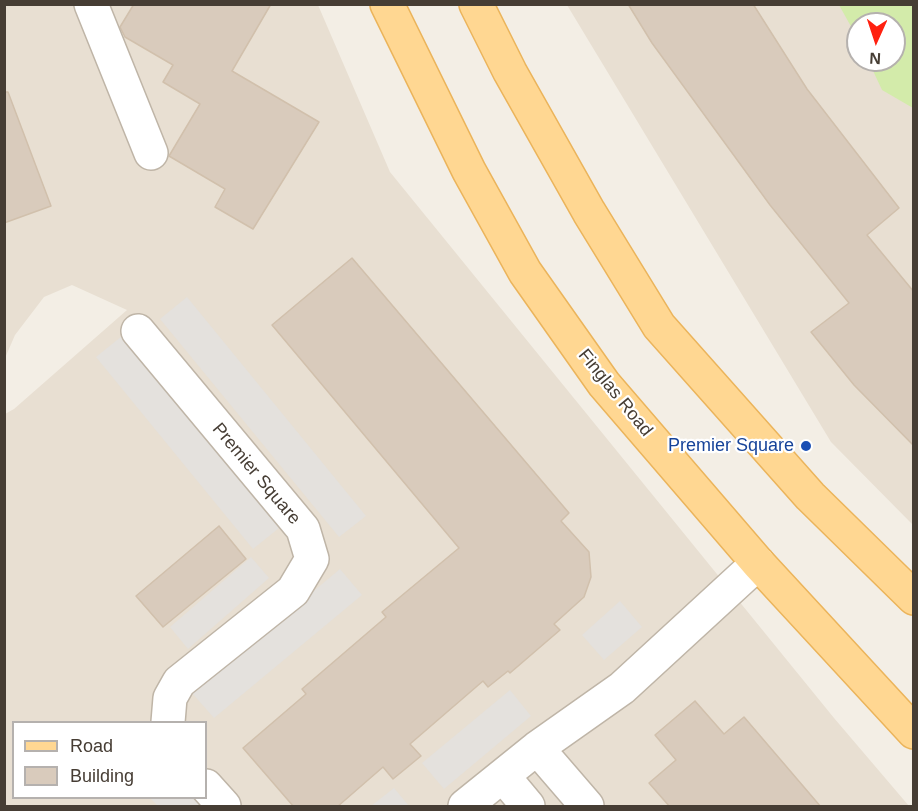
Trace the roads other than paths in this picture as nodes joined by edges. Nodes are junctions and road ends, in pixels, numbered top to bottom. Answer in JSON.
{"nodes":[{"id":1,"x":91,"y":4,"type":"edge"},
{"id":2,"x":387,"y":4,"type":"edge"},
{"id":3,"x":476,"y":4,"type":"edge"},
{"id":4,"x":151,"y":153,"type":"dead end"},
{"id":5,"x":138,"y":331,"type":"dead end"},
{"id":6,"x":758,"y":563,"type":"junction"},
{"id":7,"x":914,"y":598,"type":"edge"},
{"id":8,"x":168,"y":721,"type":"edge"},
{"id":9,"x":914,"y":732,"type":"edge"},
{"id":10,"x":537,"y":748,"type":"junction"},
{"id":11,"x":503,"y":776,"type":"junction"},
{"id":12,"x":207,"y":787,"type":"edge"},
{"id":13,"x":224,"y":807,"type":"edge"},
{"id":14,"x":465,"y":807,"type":"edge"},
{"id":15,"x":528,"y":807,"type":"edge"},
{"id":16,"x":587,"y":807,"type":"edge"}],
"edges":[{"from":1,"to":4,"type":"street"},
{"from":2,"to":6,"type":"main road","name":"Finglas Road"},
{"from":3,"to":7,"type":"main road"},
{"from":5,"to":8,"type":"street","name":"Premier Square"},
{"from":6,"to":9,"type":"main road","name":"Finglas Road"},
{"from":6,"to":10,"type":"street"},
{"from":10,"to":11,"type":"street"},
{"from":10,"to":16,"type":"street"},
{"from":11,"to":14,"type":"street"},
{"from":11,"to":15,"type":"street"},
{"from":12,"to":13,"type":"street"}]}
